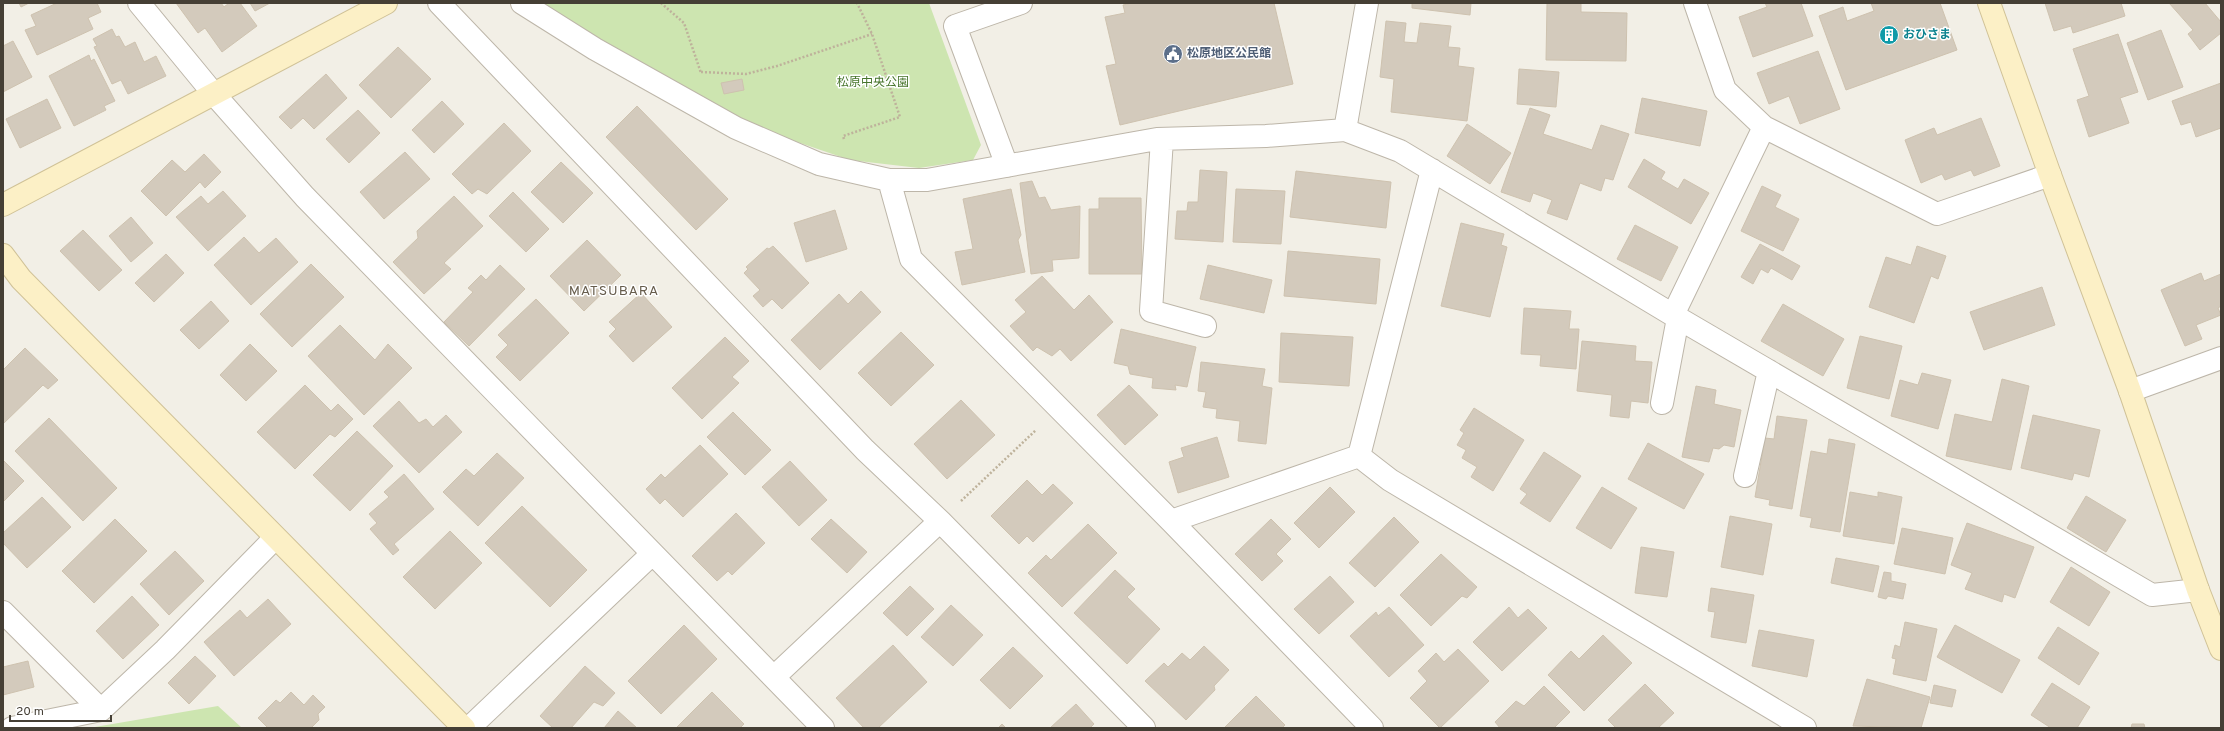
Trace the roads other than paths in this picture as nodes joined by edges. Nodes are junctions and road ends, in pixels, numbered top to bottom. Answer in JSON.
{"nodes":[{"id":1,"x":139,"y":3,"type":"edge"},
{"id":2,"x":386,"y":3,"type":"edge"},
{"id":3,"x":439,"y":3,"type":"edge"},
{"id":4,"x":522,"y":3,"type":"edge"},
{"id":5,"x":1021,"y":3,"type":"edge"},
{"id":6,"x":1367,"y":3,"type":"edge"},
{"id":7,"x":1695,"y":3,"type":"edge"},
{"id":8,"x":1989,"y":3,"type":"edge"},
{"id":9,"x":213,"y":93,"type":"junction"},
{"id":10,"x":1764,"y":126,"type":"junction"},
{"id":11,"x":1345,"y":130,"type":"junction"},
{"id":12,"x":1162,"y":139,"type":"junction"},
{"id":13,"x":1007,"y":166,"type":"junction"},
{"id":14,"x":1432,"y":170,"type":"junction"},
{"id":15,"x":2050,"y":175,"type":"junction"},
{"id":16,"x":889,"y":180,"type":"junction"},
{"id":17,"x":3,"y":205,"type":"edge"},
{"id":18,"x":3,"y":255,"type":"edge"},
{"id":19,"x":1676,"y":317,"type":"junction"},
{"id":20,"x":1205,"y":326,"type":"dead end"},
{"id":21,"x":2221,"y":358,"type":"edge"},
{"id":22,"x":1769,"y":371,"type":"junction"},
{"id":23,"x":2130,"y":391,"type":"junction"},
{"id":24,"x":1662,"y":403,"type":"dead end"},
{"id":25,"x":1359,"y":456,"type":"junction"},
{"id":26,"x":1745,"y":476,"type":"dead end"},
{"id":27,"x":940,"y":520,"type":"junction"},
{"id":28,"x":1171,"y":521,"type":"junction"},
{"id":29,"x":275,"y":538,"type":"junction"},
{"id":30,"x":652,"y":554,"type":"junction"},
{"id":31,"x":2198,"y":590,"type":"junction"},
{"id":32,"x":3,"y":612,"type":"edge"},
{"id":33,"x":2221,"y":649,"type":"edge"},
{"id":34,"x":774,"y":677,"type":"junction"},
{"id":35,"x":101,"y":710,"type":"junction"},
{"id":36,"x":12,"y":728,"type":"edge"},
{"id":37,"x":464,"y":728,"type":"edge"},
{"id":38,"x":469,"y":728,"type":"edge"},
{"id":39,"x":823,"y":728,"type":"edge"},
{"id":40,"x":1144,"y":728,"type":"edge"},
{"id":41,"x":1372,"y":728,"type":"edge"},
{"id":42,"x":1805,"y":728,"type":"edge"}],
"edges":[{"from":1,"to":9,"type":"street"},
{"from":2,"to":9,"type":"street"},
{"from":3,"to":27,"type":"street"},
{"from":4,"to":16,"type":"street"},
{"from":5,"to":13,"type":"street"},
{"from":6,"to":11,"type":"street"},
{"from":7,"to":10,"type":"street"},
{"from":8,"to":15,"type":"street"},
{"from":9,"to":17,"type":"street"},
{"from":9,"to":30,"type":"street"},
{"from":10,"to":15,"type":"street"},
{"from":10,"to":19,"type":"street"},
{"from":11,"to":12,"type":"street"},
{"from":11,"to":14,"type":"street"},
{"from":12,"to":13,"type":"street"},
{"from":12,"to":20,"type":"street"},
{"from":13,"to":16,"type":"street"},
{"from":14,"to":19,"type":"street"},
{"from":14,"to":25,"type":"street"},
{"from":15,"to":23,"type":"street"},
{"from":16,"to":28,"type":"street"},
{"from":18,"to":29,"type":"street"},
{"from":19,"to":22,"type":"street"},
{"from":19,"to":24,"type":"street"},
{"from":21,"to":23,"type":"street"},
{"from":22,"to":26,"type":"street"},
{"from":22,"to":31,"type":"street"},
{"from":23,"to":31,"type":"street"},
{"from":25,"to":28,"type":"street"},
{"from":25,"to":42,"type":"street"},
{"from":27,"to":34,"type":"street"},
{"from":27,"to":40,"type":"street"},
{"from":28,"to":41,"type":"street"},
{"from":29,"to":35,"type":"street"},
{"from":29,"to":37,"type":"street"},
{"from":30,"to":34,"type":"street"},
{"from":30,"to":38,"type":"street"},
{"from":31,"to":33,"type":"street"},
{"from":32,"to":35,"type":"street"},
{"from":34,"to":39,"type":"street"},
{"from":35,"to":36,"type":"street"}]}
